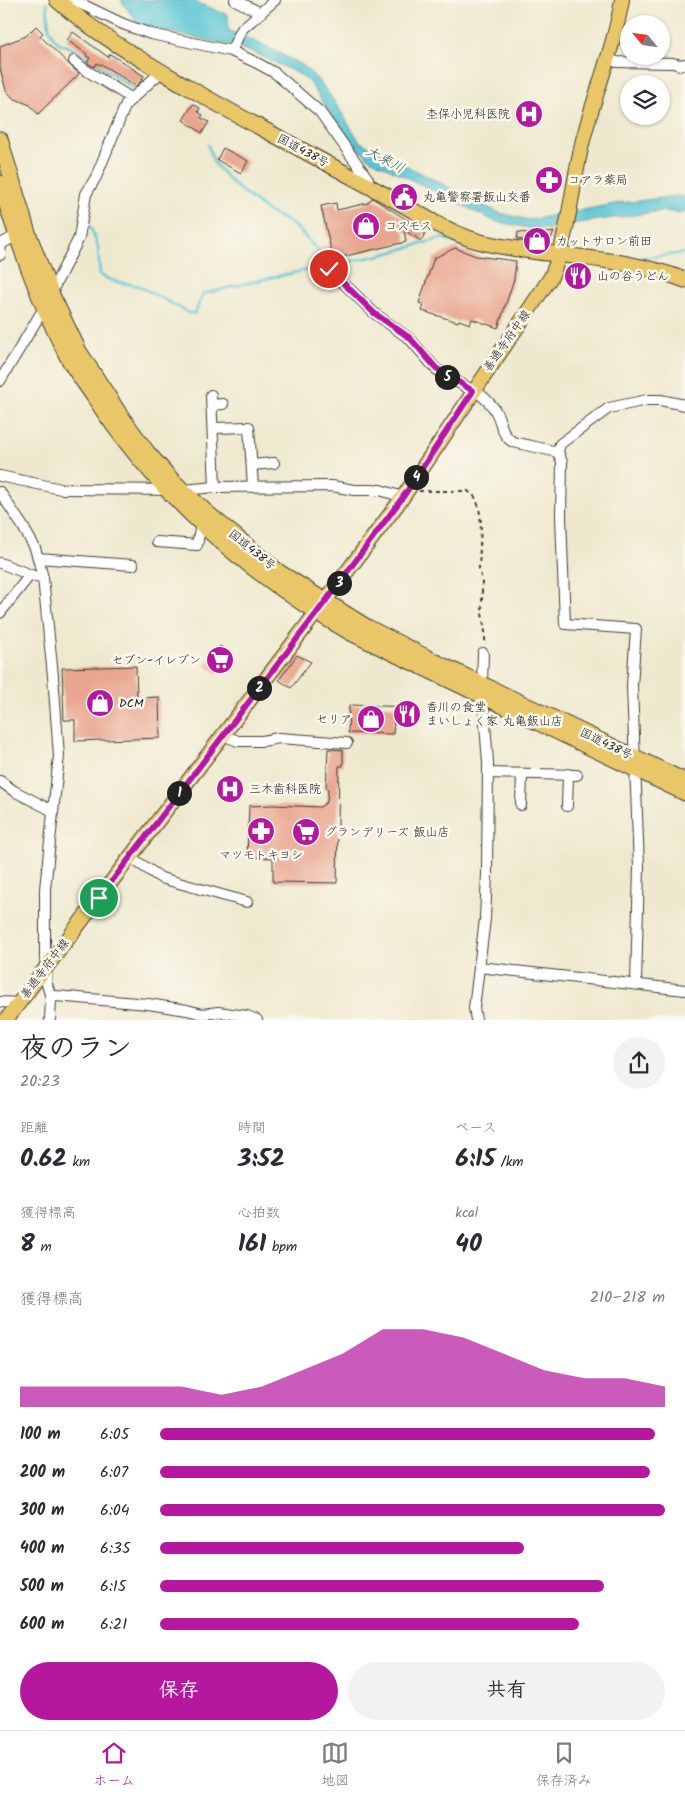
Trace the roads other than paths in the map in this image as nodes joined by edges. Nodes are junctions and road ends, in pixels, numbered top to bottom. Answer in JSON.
{"nodes":[{"id":1,"x":57,"y":0,"type":"edge"},
{"id":2,"x":73,"y":0,"type":"edge"},
{"id":3,"x":235,"y":0,"type":"edge"},
{"id":4,"x":275,"y":0,"type":"edge"},
{"id":5,"x":622,"y":0,"type":"edge"},
{"id":6,"x":261,"y":13,"type":"junction"},
{"id":7,"x":232,"y":49,"type":"junction"},
{"id":8,"x":608,"y":59,"type":"junction"},
{"id":9,"x":74,"y":60,"type":"dead end"},
{"id":10,"x":685,"y":64,"type":"edge"},
{"id":11,"x":162,"y":72,"type":"junction"},
{"id":12,"x":131,"y":98,"type":"junction"},
{"id":13,"x":0,"y":139,"type":"edge"},
{"id":14,"x":0,"y":183,"type":"edge"},
{"id":15,"x":368,"y":186,"type":"junction"},
{"id":16,"x":21,"y":232,"type":"junction"},
{"id":17,"x":558,"y":254,"type":"junction"},
{"id":18,"x":0,"y":255,"type":"edge"},
{"id":19,"x":329,"y":269,"type":"dead end"},
{"id":20,"x":685,"y":280,"type":"edge"},
{"id":21,"x":51,"y":293,"type":"junction"},
{"id":22,"x":44,"y":308,"type":"junction"},
{"id":23,"x":0,"y":381,"type":"edge"},
{"id":24,"x":473,"y":390,"type":"junction"},
{"id":25,"x":215,"y":401,"type":"dead end"},
{"id":26,"x":685,"y":405,"type":"edge"},
{"id":27,"x":213,"y":428,"type":"junction"},
{"id":28,"x":558,"y":452,"type":"junction"},
{"id":29,"x":274,"y":464,"type":"dead end"},
{"id":30,"x":252,"y":465,"type":"junction"},
{"id":31,"x":0,"y":476,"type":"edge"},
{"id":32,"x":215,"y":487,"type":"junction"},
{"id":33,"x":253,"y":487,"type":"junction"},
{"id":34,"x":167,"y":490,"type":"junction"},
{"id":35,"x":183,"y":490,"type":"junction"},
{"id":36,"x":0,"y":492,"type":"edge"},
{"id":37,"x":405,"y":494,"type":"junction"},
{"id":38,"x":201,"y":524,"type":"junction"},
{"id":39,"x":156,"y":542,"type":"dead end"},
{"id":40,"x":38,"y":558,"type":"junction"},
{"id":41,"x":0,"y":563,"type":"edge"},
{"id":42,"x":134,"y":565,"type":"dead end"},
{"id":43,"x":30,"y":575,"type":"junction"},
{"id":44,"x":44,"y":580,"type":"junction"},
{"id":45,"x":321,"y":607,"type":"junction"},
{"id":46,"x":0,"y":613,"type":"edge"},
{"id":47,"x":483,"y":652,"type":"road end"},
{"id":48,"x":483,"y":691,"type":"junction"},
{"id":49,"x":223,"y":735,"type":"junction"},
{"id":50,"x":347,"y":743,"type":"dead end"},
{"id":51,"x":635,"y":764,"type":"junction"},
{"id":52,"x":488,"y":773,"type":"junction"},
{"id":53,"x":522,"y":774,"type":"junction"},
{"id":54,"x":0,"y":781,"type":"edge"},
{"id":55,"x":685,"y":781,"type":"edge"},
{"id":56,"x":685,"y":793,"type":"edge"},
{"id":57,"x":521,"y":805,"type":"dead end"},
{"id":58,"x":567,"y":806,"type":"dead end"},
{"id":59,"x":53,"y":811,"type":"junction"},
{"id":60,"x":130,"y":857,"type":"junction"},
{"id":61,"x":246,"y":903,"type":"dead end"},
{"id":62,"x":479,"y":967,"type":"junction"},
{"id":63,"x":45,"y":969,"type":"junction"},
{"id":64,"x":636,"y":984,"type":"junction"},
{"id":65,"x":685,"y":990,"type":"edge"},
{"id":66,"x":51,"y":998,"type":"junction"},
{"id":67,"x":0,"y":1002,"type":"edge"},
{"id":68,"x":20,"y":1002,"type":"junction"},
{"id":69,"x":202,"y":1017,"type":"edge"},
{"id":70,"x":6,"y":1020,"type":"edge"},
{"id":71,"x":50,"y":1020,"type":"edge"},
{"id":72,"x":257,"y":1020,"type":"edge"},
{"id":73,"x":476,"y":1020,"type":"edge"}],
"edges":[{"from":1,"to":11,"type":"highway","name":"国道438号"},
{"from":2,"to":7,"type":"street"},
{"from":3,"to":6,"type":"street"},
{"from":4,"to":6,"type":"street"},
{"from":5,"to":8,"type":"main road","name":"善通寺府中線"},
{"from":6,"to":7,"type":"street"},
{"from":7,"to":15,"type":"street"},
{"from":8,"to":10,"type":"street"},
{"from":8,"to":17,"type":"main road","name":"善通寺府中線"},
{"from":9,"to":12,"type":"street"},
{"from":11,"to":12,"type":"street"},
{"from":11,"to":15,"type":"highway","name":"国道438号"},
{"from":12,"to":21,"type":"street"},
{"from":13,"to":16,"type":"highway","name":"国道438号"},
{"from":14,"to":16,"type":"highway","name":"国道438号"},
{"from":15,"to":17,"type":"highway","name":"国道438号"},
{"from":16,"to":18,"type":"street"},
{"from":16,"to":21,"type":"highway","name":"国道438号"},
{"from":16,"to":22,"type":"highway","name":"国道438号"},
{"from":17,"to":20,"type":"highway","name":"国道438号"},
{"from":17,"to":24,"type":"main road","name":"善通寺府中線"},
{"from":19,"to":24,"type":"street"},
{"from":21,"to":35,"type":"highway","name":"国道438号"},
{"from":22,"to":23,"type":"street"},
{"from":22,"to":34,"type":"highway","name":"国道438号"},
{"from":24,"to":28,"type":"street"},
{"from":24,"to":37,"type":"main road","name":"善通寺府中線"},
{"from":25,"to":27,"type":"street"},
{"from":26,"to":28,"type":"street"},
{"from":27,"to":30,"type":"street"},
{"from":27,"to":32,"type":"street"},
{"from":28,"to":51,"type":"street"},
{"from":29,"to":30,"type":"street"},
{"from":30,"to":33,"type":"street"},
{"from":31,"to":34,"type":"street"},
{"from":32,"to":33,"type":"street"},
{"from":32,"to":35,"type":"street"},
{"from":33,"to":37,"type":"street"},
{"from":34,"to":35,"type":"street"},
{"from":34,"to":38,"type":"highway","name":"国道438号"},
{"from":35,"to":45,"type":"highway","name":"国道438号"},
{"from":36,"to":40,"type":"street"},
{"from":37,"to":45,"type":"main road","name":"善通寺府中線"},
{"from":38,"to":39,"type":"street"},
{"from":38,"to":45,"type":"highway","name":"国道438号"},
{"from":40,"to":42,"type":"street"},
{"from":40,"to":44,"type":"street"},
{"from":41,"to":43,"type":"street"},
{"from":43,"to":44,"type":"street"},
{"from":43,"to":46,"type":"street"},
{"from":44,"to":59,"type":"street"},
{"from":45,"to":48,"type":"highway","name":"国道438号"},
{"from":45,"to":49,"type":"main road","name":"善通寺府中線"},
{"from":47,"to":48,"type":"street"},
{"from":48,"to":51,"type":"highway","name":"国道438号"},
{"from":48,"to":52,"type":"street"},
{"from":49,"to":50,"type":"street"},
{"from":49,"to":60,"type":"main road","name":"善通寺府中線"},
{"from":51,"to":55,"type":"highway","name":"国道438号"},
{"from":51,"to":56,"type":"highway","name":"国道438号"},
{"from":51,"to":64,"type":"street"},
{"from":52,"to":53,"type":"street"},
{"from":52,"to":62,"type":"street"},
{"from":53,"to":57,"type":"street"},
{"from":53,"to":58,"type":"street"},
{"from":54,"to":59,"type":"street"},
{"from":59,"to":63,"type":"street"},
{"from":60,"to":61,"type":"street"},
{"from":60,"to":63,"type":"main road","name":"善通寺府中線"},
{"from":62,"to":64,"type":"street"},
{"from":62,"to":73,"type":"street"},
{"from":63,"to":66,"type":"street"},
{"from":63,"to":68,"type":"main road","name":"善通寺府中線"},
{"from":64,"to":65,"type":"street"},
{"from":66,"to":69,"type":"street"},
{"from":66,"to":71,"type":"street"},
{"from":67,"to":68,"type":"street"},
{"from":68,"to":70,"type":"main road","name":"善通寺府中線"},
{"from":69,"to":72,"type":"street"}]}
